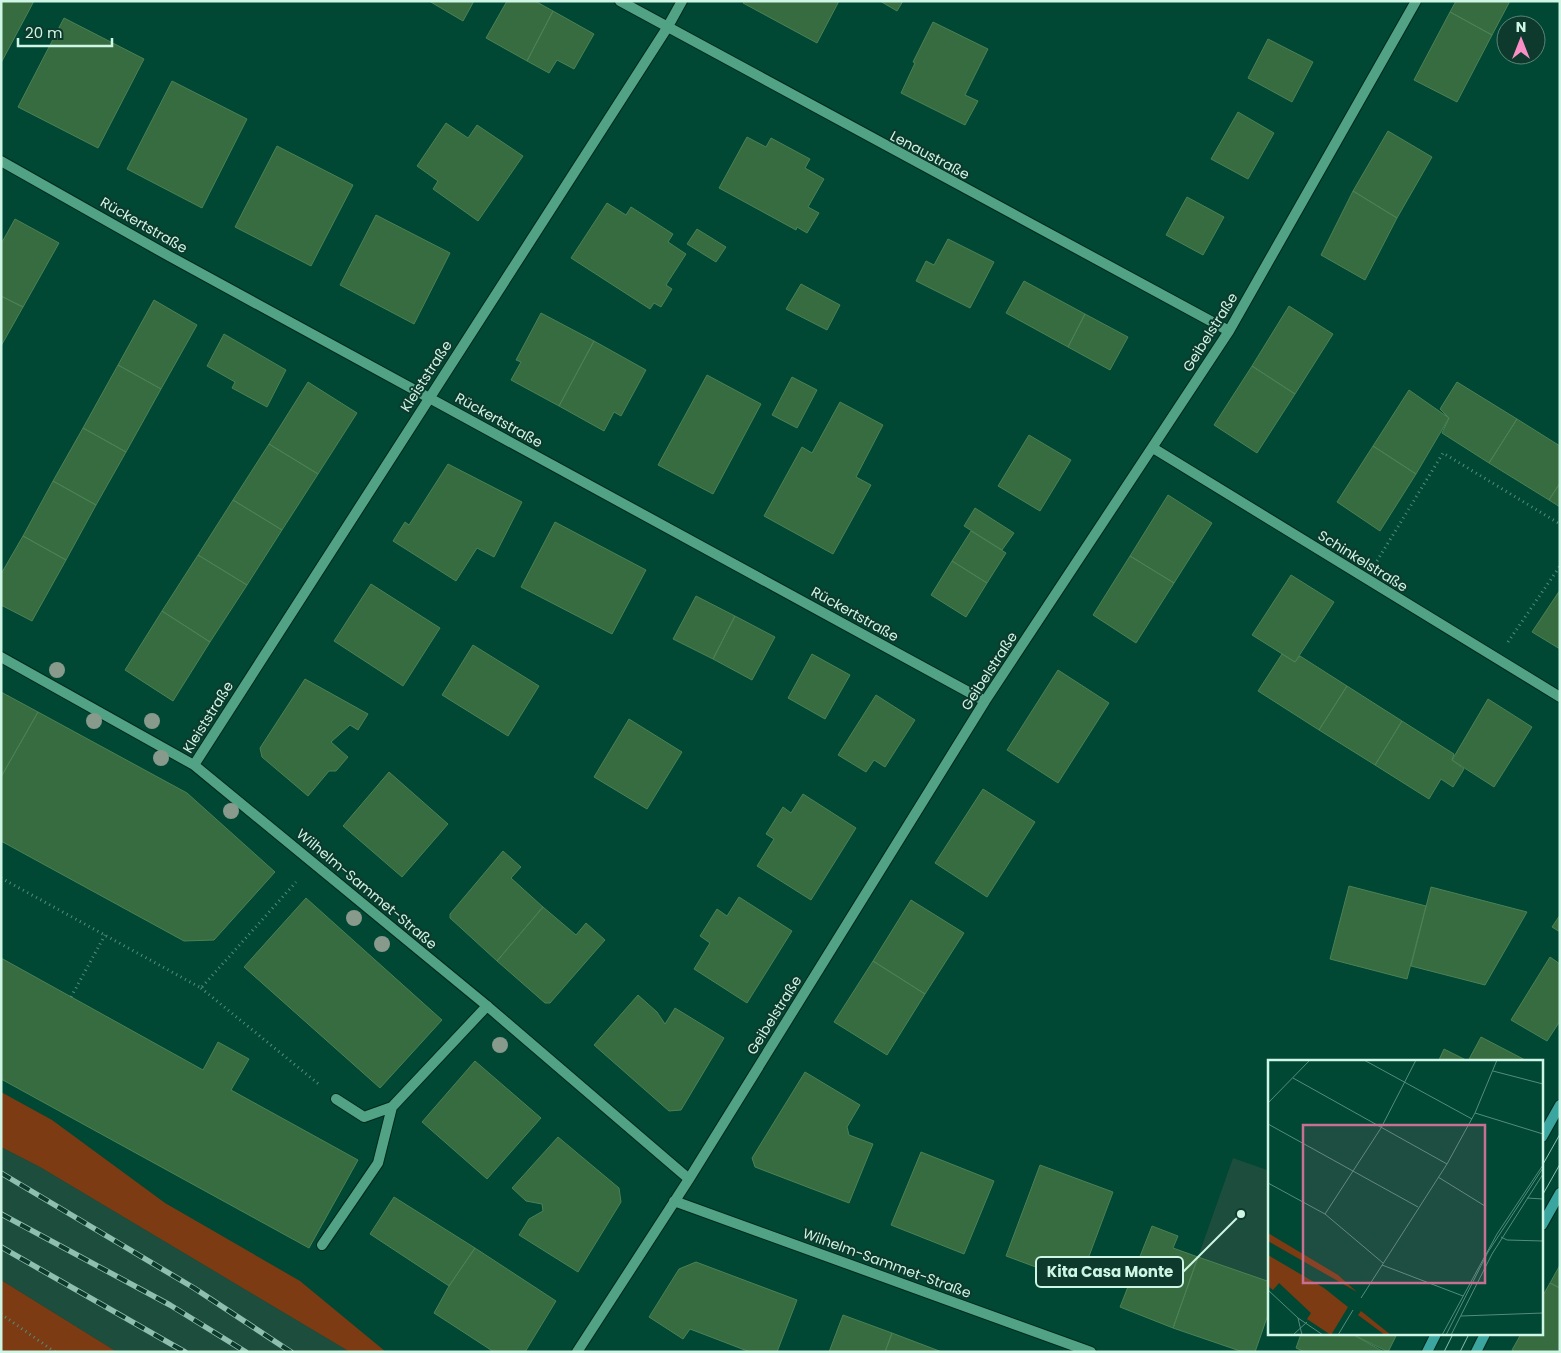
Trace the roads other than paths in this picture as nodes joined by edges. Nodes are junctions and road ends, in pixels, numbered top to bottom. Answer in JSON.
{"nodes":[{"id":1,"x":620,"y":1,"type":"edge"},
{"id":2,"x":682,"y":1,"type":"edge"},
{"id":3,"x":1416,"y":1,"type":"edge"},
{"id":4,"x":667,"y":28,"type":"junction"},
{"id":5,"x":1,"y":160,"type":"edge"},
{"id":6,"x":1229,"y":331,"type":"junction"},
{"id":7,"x":428,"y":398,"type":"junction"},
{"id":8,"x":1152,"y":448,"type":"junction"},
{"id":9,"x":1,"y":657,"type":"edge"},
{"id":10,"x":1560,"y":697,"type":"edge"},
{"id":11,"x":985,"y":701,"type":"junction"},
{"id":12,"x":194,"y":765,"type":"junction"},
{"id":13,"x":487,"y":1006,"type":"junction"},
{"id":14,"x":336,"y":1099,"type":"road end"},
{"id":15,"x":1560,"y":1105,"type":"edge"},
{"id":16,"x":392,"y":1107,"type":"junction"},
{"id":17,"x":1544,"y":1133,"type":"edge"},
{"id":18,"x":689,"y":1179,"type":"junction"},
{"id":19,"x":1560,"y":1194,"type":"edge"},
{"id":20,"x":674,"y":1201,"type":"junction"},
{"id":21,"x":1544,"y":1222,"type":"edge"},
{"id":22,"x":322,"y":1245,"type":"dead end"},
{"id":23,"x":1435,"y":1336,"type":"edge"},
{"id":24,"x":1484,"y":1336,"type":"edge"},
{"id":25,"x":577,"y":1352,"type":"edge"},
{"id":26,"x":1091,"y":1352,"type":"edge"},
{"id":27,"x":1426,"y":1352,"type":"edge"},
{"id":28,"x":1476,"y":1352,"type":"edge"}],
"edges":[{"from":1,"to":4,"type":"street","name":"Lenaustraße"},
{"from":2,"to":4,"type":"street","name":"Kleiststraße"},
{"from":3,"to":6,"type":"street","name":"Geibelstraße"},
{"from":4,"to":6,"type":"street","name":"Lenaustraße"},
{"from":4,"to":7,"type":"street","name":"Kleiststraße"},
{"from":5,"to":7,"type":"street","name":"Rückertstraße"},
{"from":6,"to":8,"type":"street","name":"Geibelstraße"},
{"from":7,"to":11,"type":"street","name":"Rückertstraße"},
{"from":7,"to":12,"type":"street","name":"Kleiststraße"},
{"from":8,"to":10,"type":"street","name":"Schinkelstraße"},
{"from":8,"to":11,"type":"street","name":"Geibelstraße"},
{"from":9,"to":12,"type":"street","name":"Wilhelm-Sammet-Straße"},
{"from":11,"to":18,"type":"street","name":"Geibelstraße"},
{"from":12,"to":13,"type":"street","name":"Wilhelm-Sammet-Straße"},
{"from":13,"to":16,"type":"street"},
{"from":13,"to":18,"type":"street","name":"Wilhelm-Sammet-Straße"},
{"from":14,"to":16,"type":"street"},
{"from":15,"to":17,"type":"main road"},
{"from":16,"to":22,"type":"street"},
{"from":18,"to":20,"type":"street","name":"Geibelstraße"},
{"from":19,"to":21,"type":"main road"},
{"from":20,"to":25,"type":"street","name":"Geibelstraße"},
{"from":20,"to":26,"type":"street","name":"Wilhelm-Sammet-Straße"},
{"from":23,"to":27,"type":"main road"},
{"from":24,"to":28,"type":"main road"}]}
